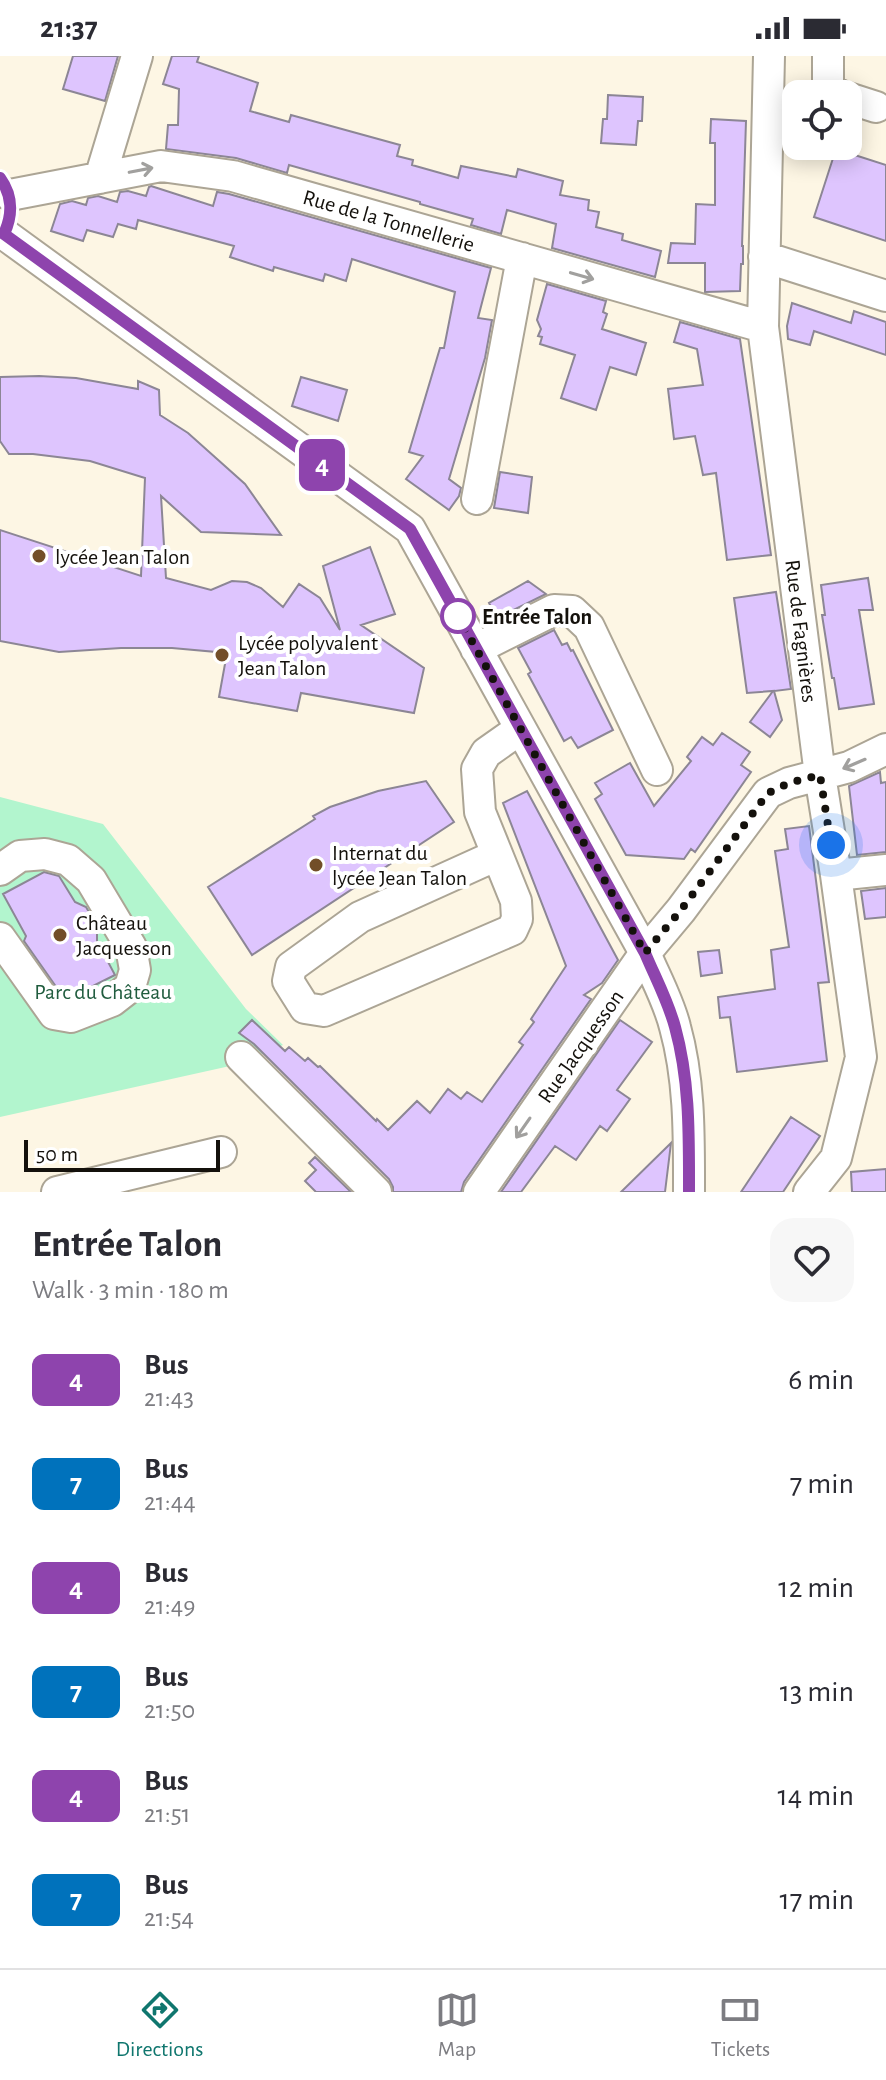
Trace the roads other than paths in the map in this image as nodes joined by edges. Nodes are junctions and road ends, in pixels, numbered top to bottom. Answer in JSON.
{"nodes":[{"id":1,"x":137,"y":56,"type":"edge"},
{"id":2,"x":769,"y":56,"type":"edge"},
{"id":3,"x":828,"y":56,"type":"edge"},
{"id":4,"x":828,"y":80,"type":"edge"},
{"id":5,"x":862,"y":102,"type":"edge"},
{"id":6,"x":876,"y":107,"type":"dead end"},
{"id":7,"x":100,"y":178,"type":"junction"},
{"id":8,"x":5,"y":186,"type":"edge"},
{"id":9,"x":2,"y":237,"type":"edge"},
{"id":10,"x":764,"y":257,"type":"junction"},
{"id":11,"x":522,"y":258,"type":"junction"},
{"id":12,"x":886,"y":296,"type":"edge"},
{"id":13,"x":763,"y":327,"type":"junction"},
{"id":14,"x":477,"y":499,"type":"dead end"},
{"id":15,"x":476,"y":649,"type":"junction"},
{"id":16,"x":520,"y":729,"type":"junction"},
{"id":17,"x":886,"y":749,"type":"edge"},
{"id":18,"x":657,"y":770,"type":"dead end"},
{"id":19,"x":820,"y":775,"type":"junction"},
{"id":20,"x":7,"y":855,"type":"edge"},
{"id":21,"x":497,"y":855,"type":"junction"},
{"id":22,"x":886,"y":870,"type":"edge"},
{"id":23,"x":836,"y":875,"type":"junction"},
{"id":24,"x":0,"y":938,"type":"edge"},
{"id":25,"x":645,"y":953,"type":"junction"},
{"id":26,"x":241,"y":1057,"type":"dead end"},
{"id":27,"x":221,"y":1152,"type":"dead end"},
{"id":28,"x":57,"y":1192,"type":"edge"},
{"id":29,"x":376,"y":1192,"type":"edge"},
{"id":30,"x":479,"y":1192,"type":"edge"},
{"id":31,"x":689,"y":1192,"type":"edge"},
{"id":32,"x":809,"y":1192,"type":"edge"}],
"edges":[{"from":1,"to":7,"type":"street"},
{"from":2,"to":10,"type":"street","name":"Rue de Fagnières"},
{"from":3,"to":4,"type":"street"},
{"from":5,"to":6,"type":"street"},
{"from":7,"to":8,"type":"street","name":"Rue de la Tonnellerie"},
{"from":7,"to":11,"type":"street","name":"Rue de la Tonnellerie","one_way":true},
{"from":8,"to":9,"type":"street"},
{"from":9,"to":15,"type":"street"},
{"from":10,"to":12,"type":"street"},
{"from":10,"to":13,"type":"street","name":"Rue de Fagnières"},
{"from":11,"to":13,"type":"street","name":"Rue de la Tonnellerie","one_way":true},
{"from":11,"to":14,"type":"street"},
{"from":13,"to":19,"type":"street","name":"Rue de Fagnières"},
{"from":15,"to":16,"type":"street"},
{"from":15,"to":18,"type":"street"},
{"from":16,"to":21,"type":"street"},
{"from":16,"to":25,"type":"street"},
{"from":17,"to":19,"type":"street","name":"Rue Jacquesson","one_way":true},
{"from":19,"to":23,"type":"street","name":"Rue de Fagnières"},
{"from":19,"to":25,"type":"street","name":"Rue Jacquesson"},
{"from":20,"to":24,"type":"street"},
{"from":21,"to":21,"type":"street"},
{"from":22,"to":23,"type":"street"},
{"from":23,"to":32,"type":"street","name":"Rue de Fagnières"},
{"from":25,"to":30,"type":"street","name":"Rue Jacquesson","one_way":true},
{"from":25,"to":31,"type":"street"},
{"from":26,"to":29,"type":"street"},
{"from":27,"to":28,"type":"street"}]}
